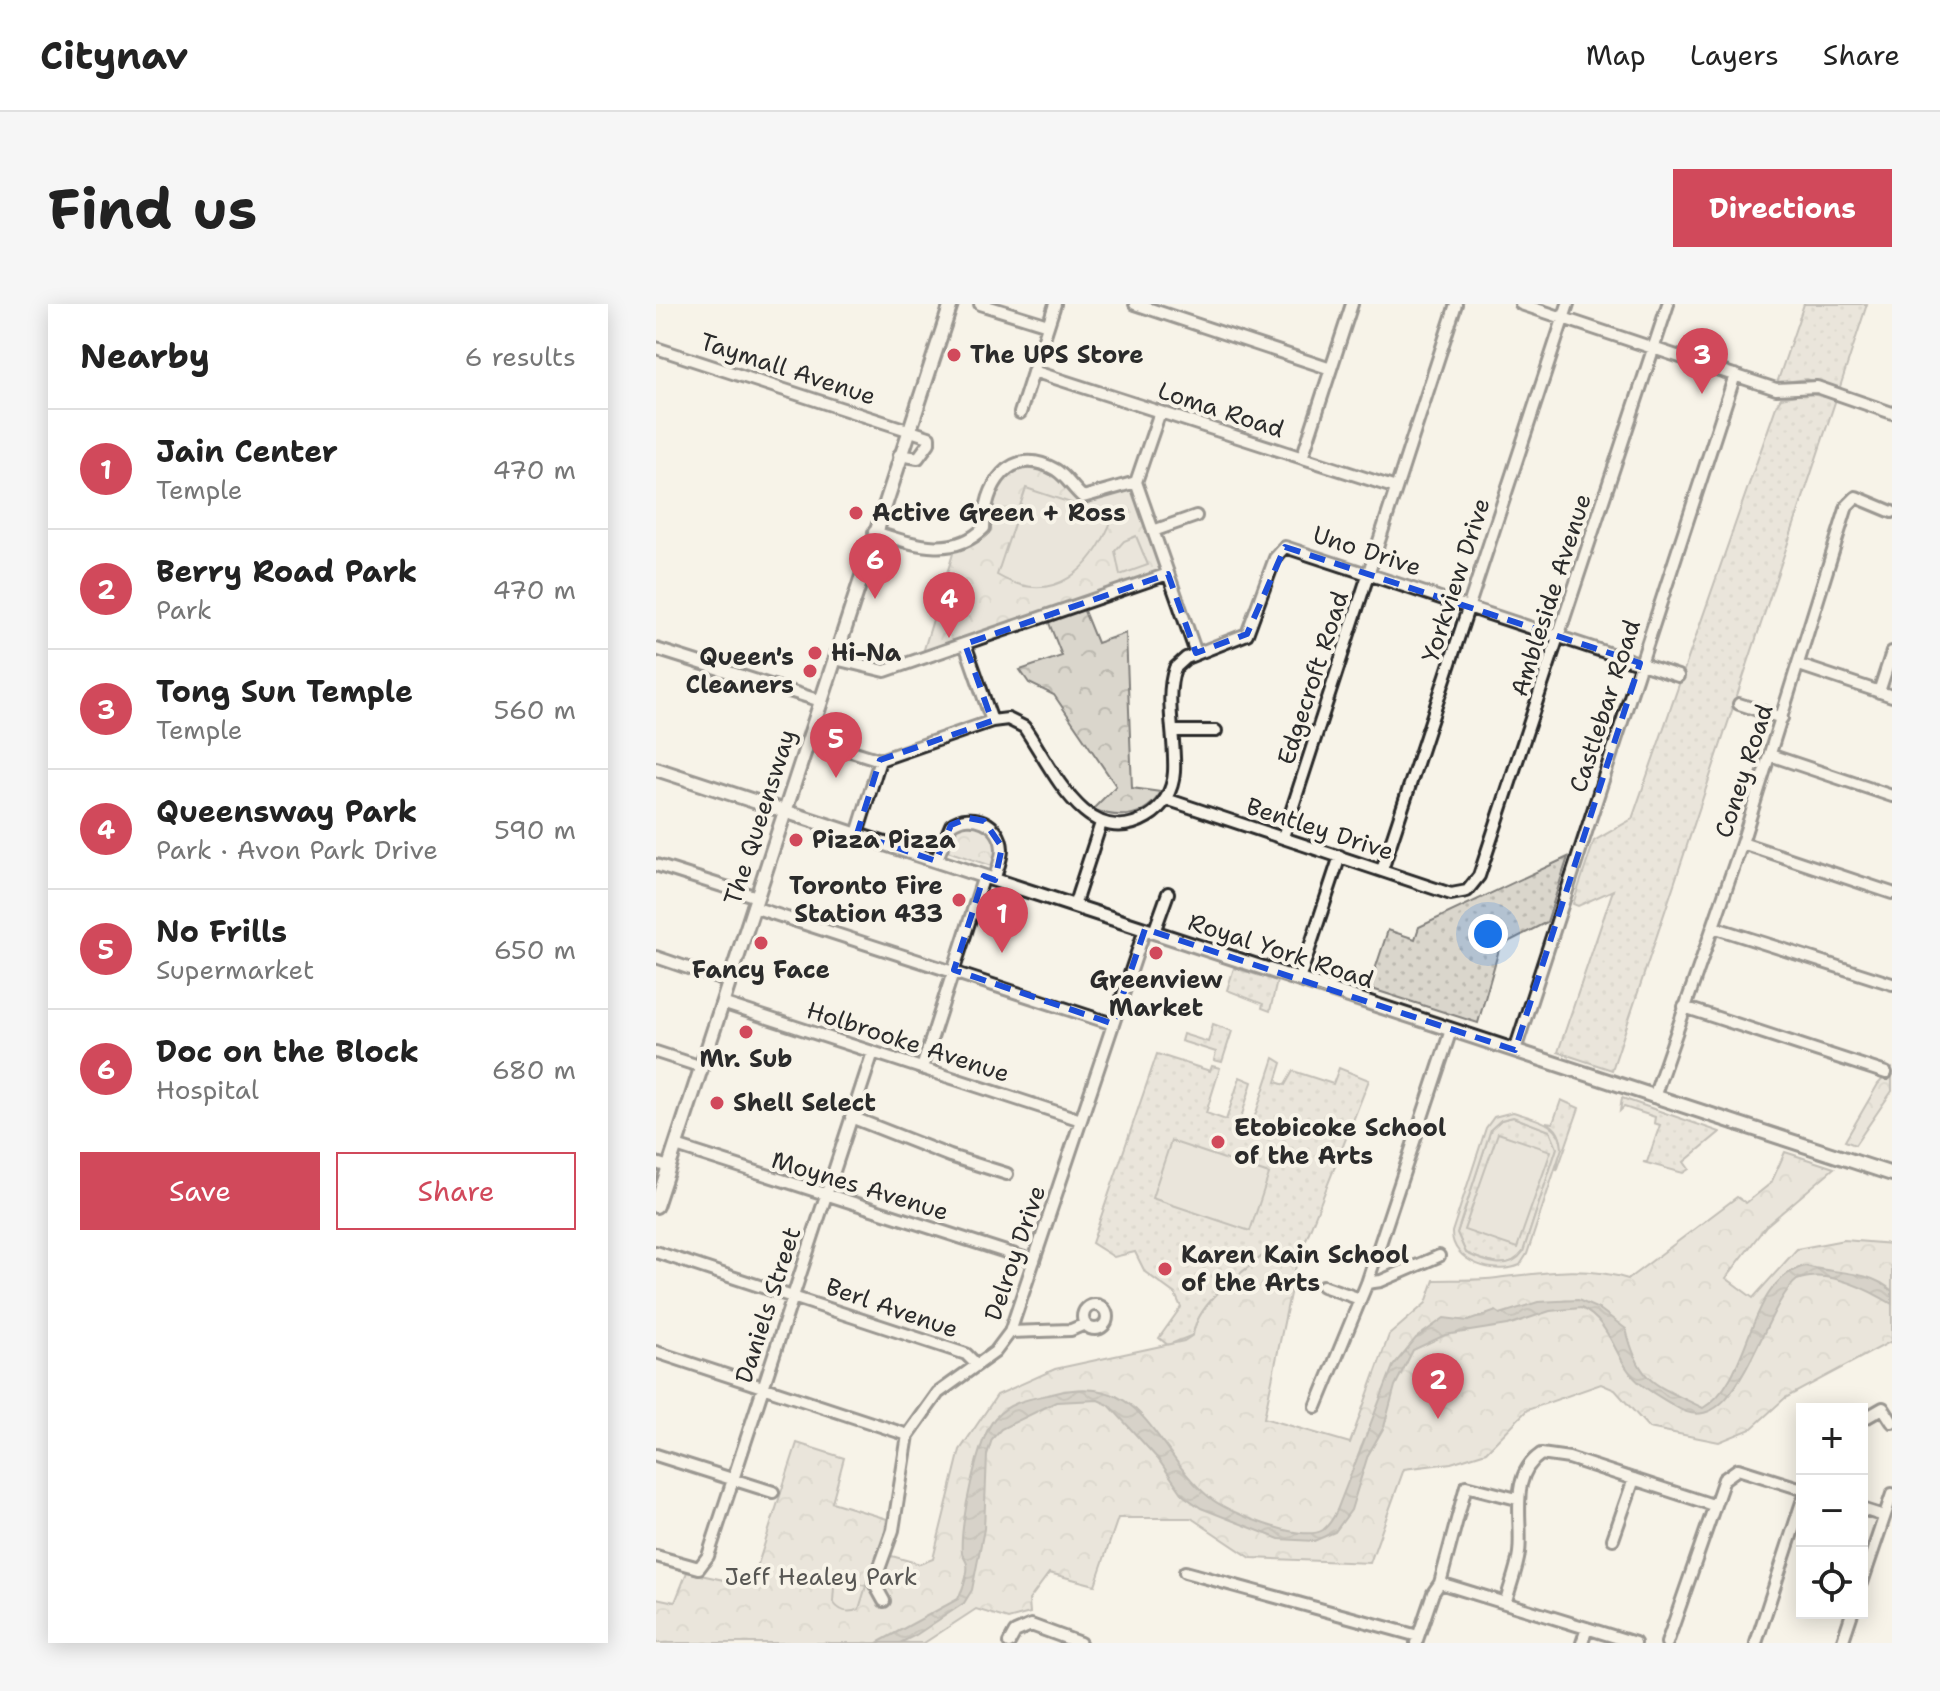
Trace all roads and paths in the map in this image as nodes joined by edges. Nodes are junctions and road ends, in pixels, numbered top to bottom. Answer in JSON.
{"nodes":[{"id":1,"x":951,"y":304,"type":"edge"},
{"id":2,"x":980,"y":304,"type":"edge"},
{"id":3,"x":1055,"y":304,"type":"edge"},
{"id":4,"x":1135,"y":304,"type":"edge"},
{"id":5,"x":1352,"y":304,"type":"edge"},
{"id":6,"x":1456,"y":304,"type":"edge"},
{"id":7,"x":1521,"y":304,"type":"edge"},
{"id":8,"x":1568,"y":304,"type":"edge"},
{"id":9,"x":1668,"y":304,"type":"edge"},
{"id":10,"x":1563,"y":317,"type":"junction"},
{"id":11,"x":1048,"y":325,"type":"junction"},
{"id":12,"x":1653,"y":347,"type":"junction"},
{"id":13,"x":656,"y":348,"type":"edge"},
{"id":14,"x":1331,"y":369,"type":"junction"},
{"id":15,"x":1033,"y":371,"type":"junction"},
{"id":16,"x":1735,"y":375,"type":"junction"},
{"id":17,"x":1160,"y":412,"type":"junction"},
{"id":18,"x":1020,"y":413,"type":"dead end"},
{"id":19,"x":1892,"y":413,"type":"edge"},
{"id":20,"x":908,"y":429,"type":"junction"},
{"id":21,"x":899,"y":455,"type":"junction"},
{"id":22,"x":1302,"y":458,"type":"junction"},
{"id":23,"x":1136,"y":482,"type":"junction"},
{"id":24,"x":1396,"y":488,"type":"junction"},
{"id":25,"x":1892,"y":512,"type":"edge"},
{"id":26,"x":1196,"y":516,"type":"dead end"},
{"id":27,"x":1153,"y":531,"type":"junction"},
{"id":28,"x":874,"y":532,"type":"junction"},
{"id":29,"x":1369,"y":573,"type":"junction"},
{"id":30,"x":1168,"y":574,"type":"junction"},
{"id":31,"x":1468,"y":605,"type":"junction"},
{"id":32,"x":1559,"y":636,"type":"junction"},
{"id":33,"x":965,"y":644,"type":"junction"},
{"id":34,"x":656,"y":649,"type":"edge"},
{"id":35,"x":1892,"y":652,"type":"edge"},
{"id":36,"x":1196,"y":653,"type":"junction"},
{"id":37,"x":835,"y":659,"type":"junction"},
{"id":38,"x":1640,"y":663,"type":"junction"},
{"id":39,"x":1799,"y":665,"type":"junction"},
{"id":40,"x":1678,"y":676,"type":"dead end"},
{"id":41,"x":1879,"y":692,"type":"junction"},
{"id":42,"x":1892,"y":696,"type":"edge"},
{"id":43,"x":821,"y":701,"type":"junction"},
{"id":44,"x":1739,"y":704,"type":"dead end"},
{"id":45,"x":1782,"y":718,"type":"junction"},
{"id":46,"x":992,"y":721,"type":"junction"},
{"id":47,"x":1173,"y":731,"type":"junction"},
{"id":48,"x":1216,"y":731,"type":"dead end"},
{"id":49,"x":810,"y":738,"type":"junction"},
{"id":50,"x":1770,"y":755,"type":"junction"},
{"id":51,"x":880,"y":760,"type":"junction"},
{"id":52,"x":656,"y":769,"type":"edge"},
{"id":53,"x":1892,"y":796,"type":"edge"},
{"id":54,"x":1166,"y":799,"type":"junction"},
{"id":55,"x":786,"y":811,"type":"junction"},
{"id":56,"x":1101,"y":823,"type":"junction"},
{"id":57,"x":857,"y":834,"type":"junction"},
{"id":58,"x":1283,"y":837,"type":"junction"},
{"id":59,"x":1742,"y":843,"type":"junction"},
{"id":60,"x":1340,"y":856,"type":"junction"},
{"id":61,"x":936,"y":861,"type":"junction"},
{"id":62,"x":656,"y":865,"type":"edge"},
{"id":63,"x":1382,"y":870,"type":"junction"},
{"id":64,"x":989,"y":878,"type":"junction"},
{"id":65,"x":1168,"y":893,"type":"dead end"},
{"id":66,"x":1463,"y":893,"type":"joint"},
{"id":67,"x":1892,"y":893,"type":"edge"},
{"id":68,"x":755,"y":902,"type":"junction"},
{"id":69,"x":1074,"y":906,"type":"junction"},
{"id":70,"x":1713,"y":927,"type":"junction"},
{"id":71,"x":1150,"y":931,"type":"junction"},
{"id":72,"x":656,"y":957,"type":"edge"},
{"id":73,"x":954,"y":970,"type":"junction"},
{"id":74,"x":1299,"y":980,"type":"junction"},
{"id":75,"x":729,"y":982,"type":"junction"},
{"id":76,"x":1892,"y":984,"type":"edge"},
{"id":77,"x":722,"y":1003,"type":"junction"},
{"id":78,"x":1684,"y":1007,"type":"junction"},
{"id":79,"x":1113,"y":1024,"type":"junction"},
{"id":80,"x":1451,"y":1030,"type":"junction"},
{"id":81,"x":1515,"y":1050,"type":"junction"},
{"id":82,"x":656,"y":1052,"type":"edge"},
{"id":83,"x":873,"y":1052,"type":"junction"},
{"id":84,"x":702,"y":1067,"type":"junction"},
{"id":85,"x":922,"y":1068,"type":"junction"},
{"id":86,"x":1886,"y":1073,"type":"dead end"},
{"id":87,"x":1654,"y":1097,"type":"junction"},
{"id":88,"x":851,"y":1117,"type":"junction"},
{"id":89,"x":1081,"y":1120,"type":"junction"},
{"id":90,"x":676,"y":1146,"type":"junction"},
{"id":91,"x":662,"y":1165,"type":"edge"},
{"id":92,"x":1007,"y":1174,"type":"dead end"},
{"id":93,"x":1892,"y":1174,"type":"edge"},
{"id":94,"x":825,"y":1197,"type":"junction"},
{"id":95,"x":656,"y":1206,"type":"edge"},
{"id":96,"x":656,"y":1252,"type":"edge"},
{"id":97,"x":1439,"y":1256,"type":"dead end"},
{"id":98,"x":1034,"y":1261,"type":"junction"},
{"id":99,"x":1367,"y":1283,"type":"junction"},
{"id":100,"x":1323,"y":1286,"type":"dead end"},
{"id":101,"x":792,"y":1295,"type":"junction"},
{"id":102,"x":1360,"y":1299,"type":"junction"},
{"id":103,"x":1085,"y":1324,"type":"dead end"},
{"id":104,"x":1010,"y":1332,"type":"junction"},
{"id":105,"x":656,"y":1352,"type":"edge"},
{"id":106,"x":975,"y":1363,"type":"junction"},
{"id":107,"x":762,"y":1387,"type":"junction"},
{"id":108,"x":1316,"y":1407,"type":"dead end"},
{"id":109,"x":1868,"y":1417,"type":"edge"},
{"id":110,"x":1892,"y":1422,"type":"edge"},
{"id":111,"x":908,"y":1435,"type":"junction"},
{"id":112,"x":656,"y":1455,"type":"edge"},
{"id":113,"x":1634,"y":1479,"type":"junction"},
{"id":114,"x":733,"y":1480,"type":"junction"},
{"id":115,"x":1796,"y":1487,"type":"edge"},
{"id":116,"x":773,"y":1492,"type":"dead end"},
{"id":117,"x":1892,"y":1494,"type":"edge"},
{"id":118,"x":1517,"y":1499,"type":"junction"},
{"id":119,"x":1713,"y":1505,"type":"junction"},
{"id":120,"x":1868,"y":1511,"type":"edge"},
{"id":121,"x":1884,"y":1516,"type":"junction"},
{"id":122,"x":1796,"y":1520,"type":"edge"},
{"id":123,"x":1613,"y":1539,"type":"dead end"},
{"id":124,"x":656,"y":1556,"type":"edge"},
{"id":125,"x":1868,"y":1565,"type":"edge"},
{"id":126,"x":1185,"y":1572,"type":"dead end"},
{"id":127,"x":1440,"y":1583,"type":"junction"},
{"id":128,"x":884,"y":1601,"type":"dead end"},
{"id":129,"x":1506,"y":1601,"type":"junction"},
{"id":130,"x":1850,"y":1619,"type":"edge"},
{"id":131,"x":1587,"y":1628,"type":"junction"},
{"id":132,"x":1417,"y":1640,"type":"edge"},
{"id":133,"x":1009,"y":1643,"type":"edge"},
{"id":134,"x":1080,"y":1643,"type":"edge"},
{"id":135,"x":1582,"y":1643,"type":"edge"},
{"id":136,"x":1635,"y":1643,"type":"edge"},
{"id":137,"x":1667,"y":1643,"type":"edge"},
{"id":138,"x":1756,"y":1643,"type":"edge"},
{"id":139,"x":1842,"y":1643,"type":"edge"}],
"edges":[{"from":1,"to":20,"type":"main road","name":"The Queensway"},
{"from":2,"to":11,"type":"street"},
{"from":3,"to":11,"type":"street"},
{"from":4,"to":14,"type":"street"},
{"from":5,"to":14,"type":"street"},
{"from":6,"to":24,"type":"street","name":"Edgecroft Road"},
{"from":7,"to":10,"type":"street"},
{"from":8,"to":10,"type":"street","name":"Yorkview Drive"},
{"from":9,"to":12,"type":"street","name":"Ambleside Avenue"},
{"from":10,"to":12,"type":"street"},
{"from":10,"to":31,"type":"street","name":"Yorkview Drive"},
{"from":11,"to":15,"type":"street"},
{"from":12,"to":16,"type":"street"},
{"from":12,"to":32,"type":"street","name":"Ambleside Avenue"},
{"from":13,"to":20,"type":"street","name":"Taymall Avenue"},
{"from":14,"to":22,"type":"street"},
{"from":15,"to":17,"type":"street","name":"Loma Road"},
{"from":15,"to":18,"type":"street"},
{"from":16,"to":19,"type":"street"},
{"from":16,"to":38,"type":"street","name":"Castlebar Road"},
{"from":17,"to":22,"type":"street","name":"Loma Road"},
{"from":17,"to":23,"type":"street"},
{"from":20,"to":21,"type":"main road","name":"The Queensway"},
{"from":20,"to":21,"type":"street"},
{"from":21,"to":28,"type":"main road","name":"The Queensway"},
{"from":22,"to":24,"type":"street","name":"Loma Road"},
{"from":23,"to":27,"type":"street"},
{"from":23,"to":28,"type":"street"},
{"from":24,"to":29,"type":"street","name":"Edgecroft Road"},
{"from":25,"to":39,"type":"street","name":"Coney Road"},
{"from":26,"to":27,"type":"street"},
{"from":27,"to":30,"type":"street"},
{"from":28,"to":37,"type":"main road","name":"The Queensway"},
{"from":29,"to":31,"type":"street","name":"Uno Drive"},
{"from":29,"to":36,"type":"street","name":"Uno Drive"},
{"from":29,"to":58,"type":"street","name":"Edgecroft Road"},
{"from":30,"to":33,"type":"street"},
{"from":30,"to":36,"type":"street"},
{"from":31,"to":32,"type":"street","name":"Uno Drive"},
{"from":31,"to":63,"type":"street","name":"Yorkview Drive"},
{"from":32,"to":38,"type":"street","name":"Uno Drive"},
{"from":32,"to":66,"type":"street","name":"Ambleside Avenue"},
{"from":33,"to":37,"type":"street"},
{"from":33,"to":46,"type":"street"},
{"from":34,"to":43,"type":"street"},
{"from":35,"to":41,"type":"street"},
{"from":36,"to":47,"type":"street"},
{"from":37,"to":43,"type":"main road","name":"The Queensway"},
{"from":38,"to":40,"type":"street","name":"Uno Drive"},
{"from":38,"to":81,"type":"street","name":"Castlebar Road"},
{"from":39,"to":41,"type":"street"},
{"from":39,"to":45,"type":"street","name":"Coney Road"},
{"from":41,"to":42,"type":"street"},
{"from":43,"to":49,"type":"main road","name":"The Queensway"},
{"from":44,"to":45,"type":"street"},
{"from":45,"to":50,"type":"street","name":"Coney Road"},
{"from":46,"to":51,"type":"street"},
{"from":46,"to":56,"type":"street"},
{"from":47,"to":48,"type":"street"},
{"from":47,"to":54,"type":"street"},
{"from":49,"to":51,"type":"street"},
{"from":49,"to":55,"type":"main road","name":"The Queensway"},
{"from":50,"to":53,"type":"street"},
{"from":50,"to":59,"type":"street","name":"Coney Road"},
{"from":51,"to":57,"type":"street"},
{"from":52,"to":55,"type":"main road","name":"Royal York Road"},
{"from":54,"to":56,"type":"street"},
{"from":54,"to":58,"type":"street","name":"Bentley Drive"},
{"from":55,"to":57,"type":"main road","name":"Royal York Road"},
{"from":55,"to":68,"type":"main road","name":"The Queensway"},
{"from":56,"to":69,"type":"street"},
{"from":57,"to":61,"type":"main road","name":"Royal York Road"},
{"from":58,"to":60,"type":"street","name":"Bentley Drive"},
{"from":59,"to":67,"type":"street"},
{"from":59,"to":70,"type":"street","name":"Coney Road"},
{"from":60,"to":63,"type":"street","name":"Bentley Drive"},
{"from":60,"to":74,"type":"street"},
{"from":61,"to":64,"type":"main road","name":"Royal York Road"},
{"from":61,"to":64,"type":"street"},
{"from":62,"to":68,"type":"street"},
{"from":63,"to":66,"type":"street","name":"Bentley Drive"},
{"from":64,"to":69,"type":"main road","name":"Royal York Road"},
{"from":64,"to":73,"type":"street"},
{"from":65,"to":71,"type":"street","name":"Delroy Drive"},
{"from":68,"to":73,"type":"street"},
{"from":68,"to":75,"type":"main road","name":"The Queensway"},
{"from":69,"to":71,"type":"main road","name":"Royal York Road"},
{"from":70,"to":76,"type":"street"},
{"from":70,"to":78,"type":"street","name":"Coney Road"},
{"from":71,"to":74,"type":"main road","name":"Royal York Road"},
{"from":71,"to":79,"type":"street","name":"Delroy Drive"},
{"from":72,"to":75,"type":"street"},
{"from":73,"to":79,"type":"street"},
{"from":73,"to":85,"type":"street"},
{"from":74,"to":80,"type":"main road","name":"Royal York Road"},
{"from":75,"to":77,"type":"main road","name":"The Queensway"},
{"from":77,"to":83,"type":"street","name":"Holbrooke Avenue"},
{"from":77,"to":84,"type":"main road","name":"The Queensway"},
{"from":78,"to":86,"type":"street"},
{"from":78,"to":87,"type":"street","name":"Coney Road"},
{"from":79,"to":89,"type":"street","name":"Delroy Drive"},
{"from":80,"to":81,"type":"main road","name":"Royal York Road"},
{"from":80,"to":99,"type":"street"},
{"from":81,"to":87,"type":"main road","name":"Royal York Road"},
{"from":82,"to":84,"type":"street"},
{"from":83,"to":85,"type":"street","name":"Holbrooke Avenue"},
{"from":83,"to":88,"type":"street","name":"Daniels Street"},
{"from":84,"to":90,"type":"main road","name":"The Queensway"},
{"from":85,"to":89,"type":"street","name":"Holbrooke Avenue"},
{"from":87,"to":93,"type":"main road","name":"Royal York Road"},
{"from":88,"to":92,"type":"street"},
{"from":88,"to":94,"type":"street","name":"Daniels Street"},
{"from":89,"to":98,"type":"street","name":"Delroy Drive"},
{"from":90,"to":91,"type":"main road","name":"The Queensway"},
{"from":90,"to":94,"type":"street","name":"Moynes Avenue"},
{"from":91,"to":95,"type":"main road","name":"The Queensway"},
{"from":94,"to":98,"type":"street","name":"Moynes Avenue"},
{"from":94,"to":101,"type":"street","name":"Daniels Street"},
{"from":96,"to":101,"type":"street","name":"Berl Avenue"},
{"from":97,"to":99,"type":"street"},
{"from":98,"to":104,"type":"street","name":"Delroy Drive"},
{"from":99,"to":102,"type":"street"},
{"from":100,"to":102,"type":"street"},
{"from":101,"to":106,"type":"street","name":"Berl Avenue"},
{"from":101,"to":107,"type":"street","name":"Daniels Street"},
{"from":102,"to":108,"type":"street"},
{"from":103,"to":104,"type":"street"},
{"from":104,"to":106,"type":"street","name":"Delroy Drive"},
{"from":105,"to":107,"type":"street"},
{"from":106,"to":111,"type":"street","name":"Delroy Drive"},
{"from":107,"to":111,"type":"street"},
{"from":107,"to":114,"type":"street","name":"Daniels Street"},
{"from":109,"to":110,"type":"street"},
{"from":111,"to":128,"type":"street","name":"Delroy Drive"},
{"from":112,"to":114,"type":"street"},
{"from":113,"to":118,"type":"street"},
{"from":113,"to":119,"type":"street"},
{"from":113,"to":123,"type":"street"},
{"from":114,"to":116,"type":"street"},
{"from":114,"to":124,"type":"street","name":"Daniels Street"},
{"from":115,"to":119,"type":"street"},
{"from":117,"to":121,"type":"street"},
{"from":118,"to":127,"type":"street"},
{"from":118,"to":129,"type":"street"},
{"from":119,"to":137,"type":"street"},
{"from":120,"to":121,"type":"street"},
{"from":121,"to":125,"type":"street"},
{"from":122,"to":138,"type":"street"},
{"from":126,"to":132,"type":"street"},
{"from":127,"to":129,"type":"street"},
{"from":127,"to":132,"type":"street"},
{"from":129,"to":131,"type":"street"},
{"from":130,"to":139,"type":"street"},
{"from":131,"to":135,"type":"street"},
{"from":131,"to":136,"type":"street"},
{"from":133,"to":134,"type":"street"}]}
